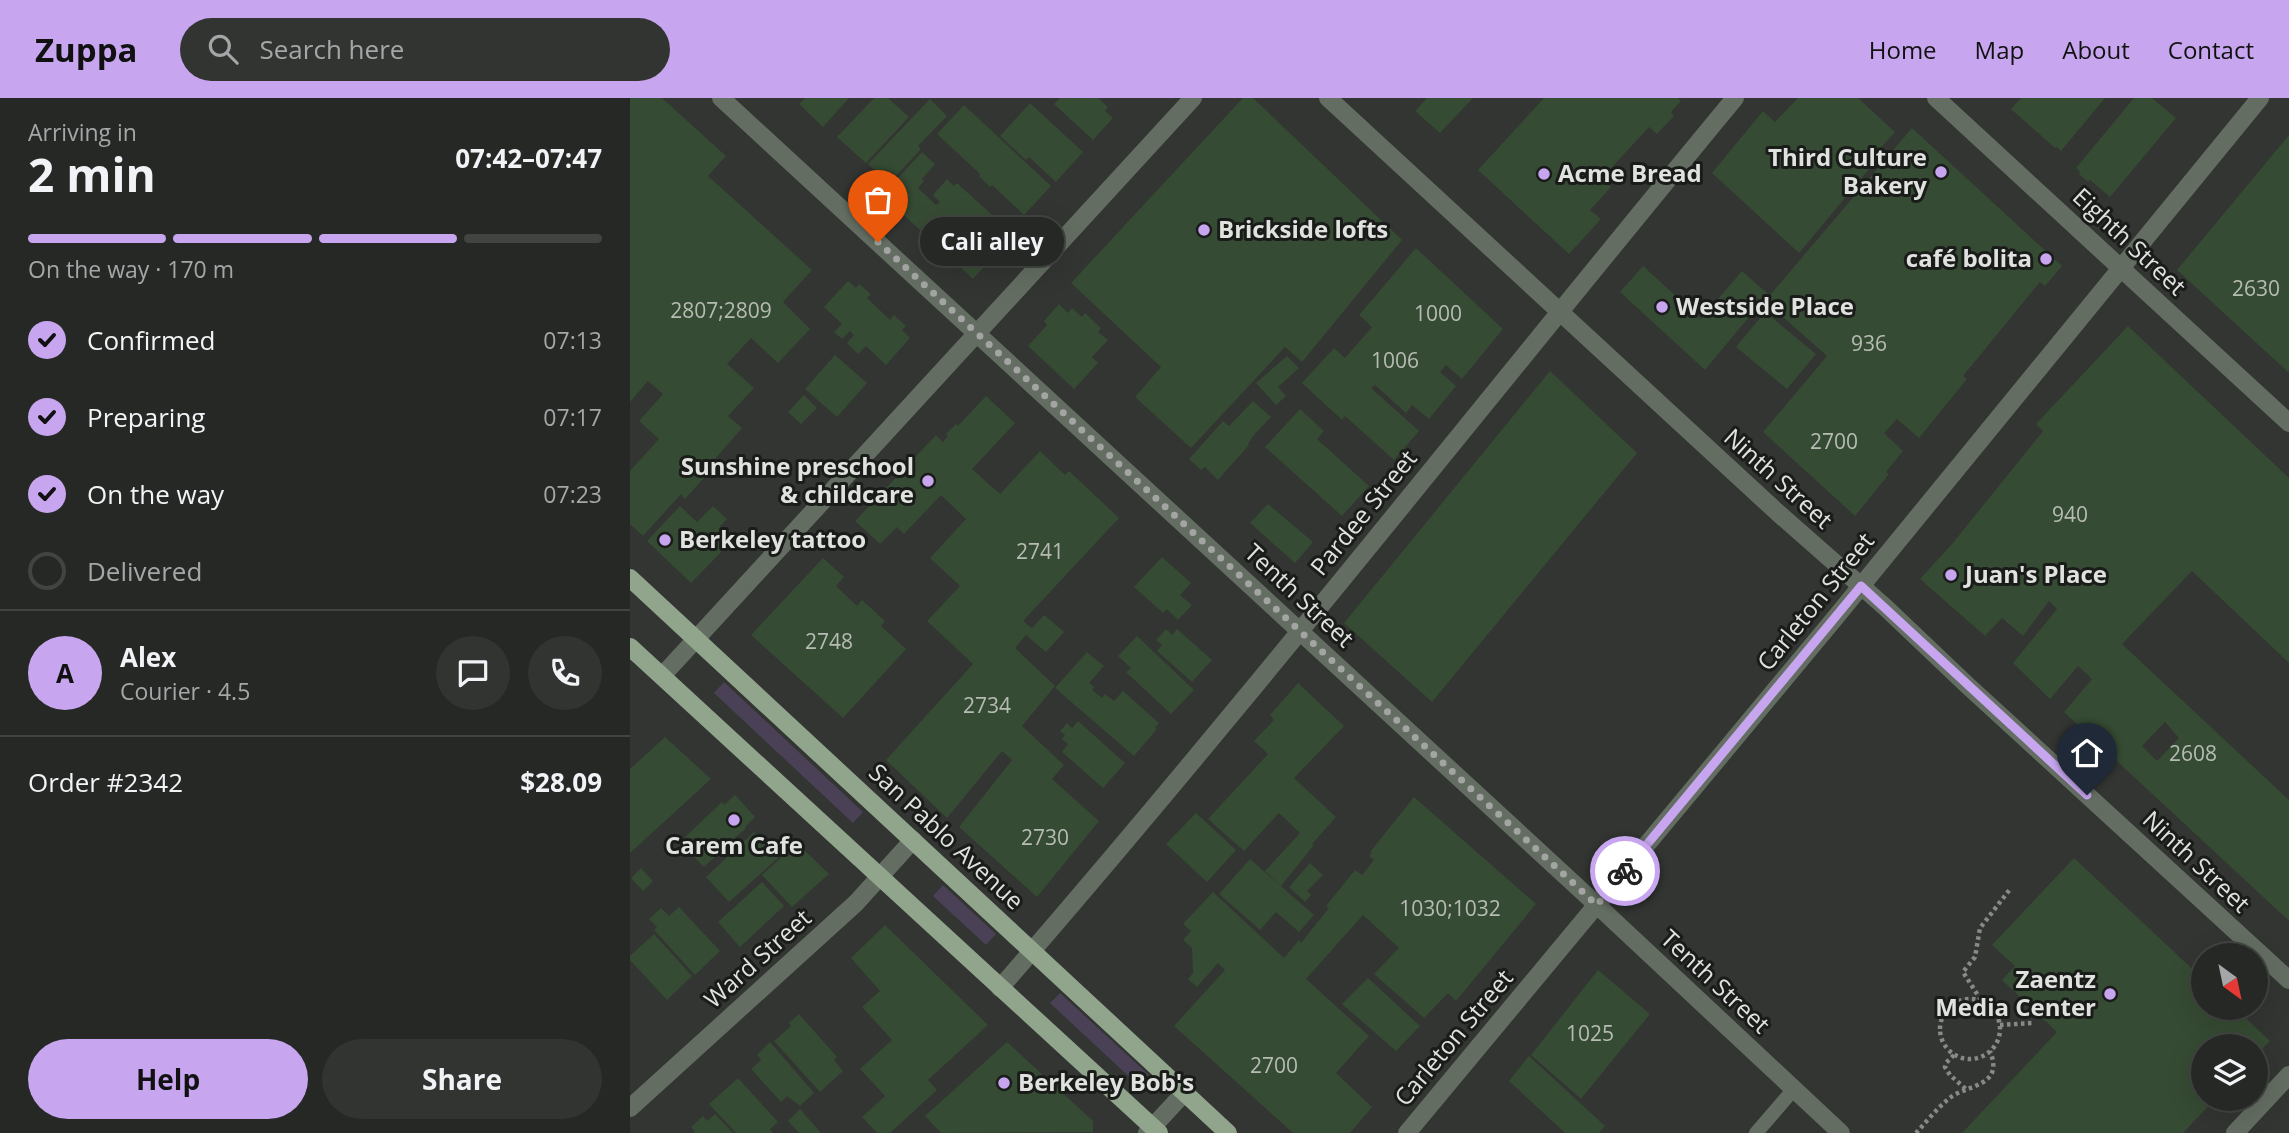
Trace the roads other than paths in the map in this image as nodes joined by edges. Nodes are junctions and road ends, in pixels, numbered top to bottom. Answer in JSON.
{"nodes":[{"id":1,"x":721,"y":98,"type":"edge"},
{"id":2,"x":1194,"y":98,"type":"edge"},
{"id":3,"x":1328,"y":98,"type":"edge"},
{"id":4,"x":1735,"y":98,"type":"edge"},
{"id":5,"x":1936,"y":98,"type":"edge"},
{"id":6,"x":2260,"y":98,"type":"edge"},
{"id":7,"x":2122,"y":269,"type":"junction"},
{"id":8,"x":1559,"y":311,"type":"junction"},
{"id":9,"x":976,"y":332,"type":"junction"},
{"id":10,"x":2289,"y":423,"type":"edge"},
{"id":11,"x":630,"y":578,"type":"edge"},
{"id":12,"x":1861,"y":586,"type":"junction"},
{"id":13,"x":1300,"y":630,"type":"junction"},
{"id":14,"x":695,"y":638,"type":"junction"},
{"id":15,"x":630,"y":647,"type":"edge"},
{"id":16,"x":662,"y":676,"type":"junction"},
{"id":17,"x":913,"y":840,"type":"junction"},
{"id":18,"x":880,"y":877,"type":"junction"},
{"id":19,"x":1597,"y":905,"type":"junction"},
{"id":20,"x":1033,"y":950,"type":"junction"},
{"id":21,"x":2289,"y":980,"type":"edge"},
{"id":22,"x":1000,"y":988,"type":"junction"},
{"id":23,"x":2289,"y":1075,"type":"edge"},
{"id":24,"x":1794,"y":1089,"type":"junction"},
{"id":25,"x":1185,"y":1092,"type":"junction"},
{"id":26,"x":630,"y":1108,"type":"edge"},
{"id":27,"x":1153,"y":1131,"type":"edge"},
{"id":28,"x":1228,"y":1133,"type":"edge"},
{"id":29,"x":1407,"y":1133,"type":"edge"},
{"id":30,"x":1756,"y":1133,"type":"edge"},
{"id":31,"x":1841,"y":1133,"type":"edge"},
{"id":32,"x":2235,"y":1133,"type":"edge"}],
"edges":[{"from":1,"to":9,"type":"street","name":"Tenth Street"},
{"from":2,"to":9,"type":"street"},
{"from":3,"to":8,"type":"street","name":"Ninth Street"},
{"from":4,"to":8,"type":"street","name":"Pardee Street"},
{"from":5,"to":7,"type":"street","name":"Eighth Street"},
{"from":6,"to":7,"type":"street","name":"Carleton Street"},
{"from":7,"to":10,"type":"street","name":"Eighth Street"},
{"from":7,"to":12,"type":"street","name":"Carleton Street"},
{"from":8,"to":12,"type":"street","name":"Ninth Street"},
{"from":8,"to":13,"type":"street","name":"Pardee Street"},
{"from":9,"to":13,"type":"street","name":"Tenth Street"},
{"from":9,"to":14,"type":"street"},
{"from":11,"to":14,"type":"main road","name":"San Pablo Avenue"},
{"from":12,"to":19,"type":"street","name":"Carleton Street"},
{"from":12,"to":21,"type":"street","name":"Ninth Street"},
{"from":13,"to":19,"type":"street","name":"Tenth Street"},
{"from":13,"to":20,"type":"street","name":"Pardee Street"},
{"from":14,"to":16,"type":"street"},
{"from":14,"to":17,"type":"main road","name":"San Pablo Avenue"},
{"from":15,"to":16,"type":"main road"},
{"from":16,"to":18,"type":"main road"},
{"from":17,"to":18,"type":"street","name":"Ward Street"},
{"from":17,"to":20,"type":"main road","name":"San Pablo Avenue"},
{"from":18,"to":22,"type":"main road"},
{"from":18,"to":26,"type":"street","name":"Ward Street"},
{"from":19,"to":24,"type":"street","name":"Tenth Street"},
{"from":19,"to":29,"type":"street","name":"Carleton Street"},
{"from":20,"to":22,"type":"street","name":"Pardee Street"},
{"from":20,"to":25,"type":"main road","name":"San Pablo Avenue"},
{"from":22,"to":27,"type":"main road"},
{"from":23,"to":32,"type":"street"},
{"from":24,"to":30,"type":"lane"},
{"from":24,"to":31,"type":"street","name":"Tenth Street"},
{"from":25,"to":27,"type":"street"},
{"from":25,"to":28,"type":"main road","name":"San Pablo Avenue"}]}
